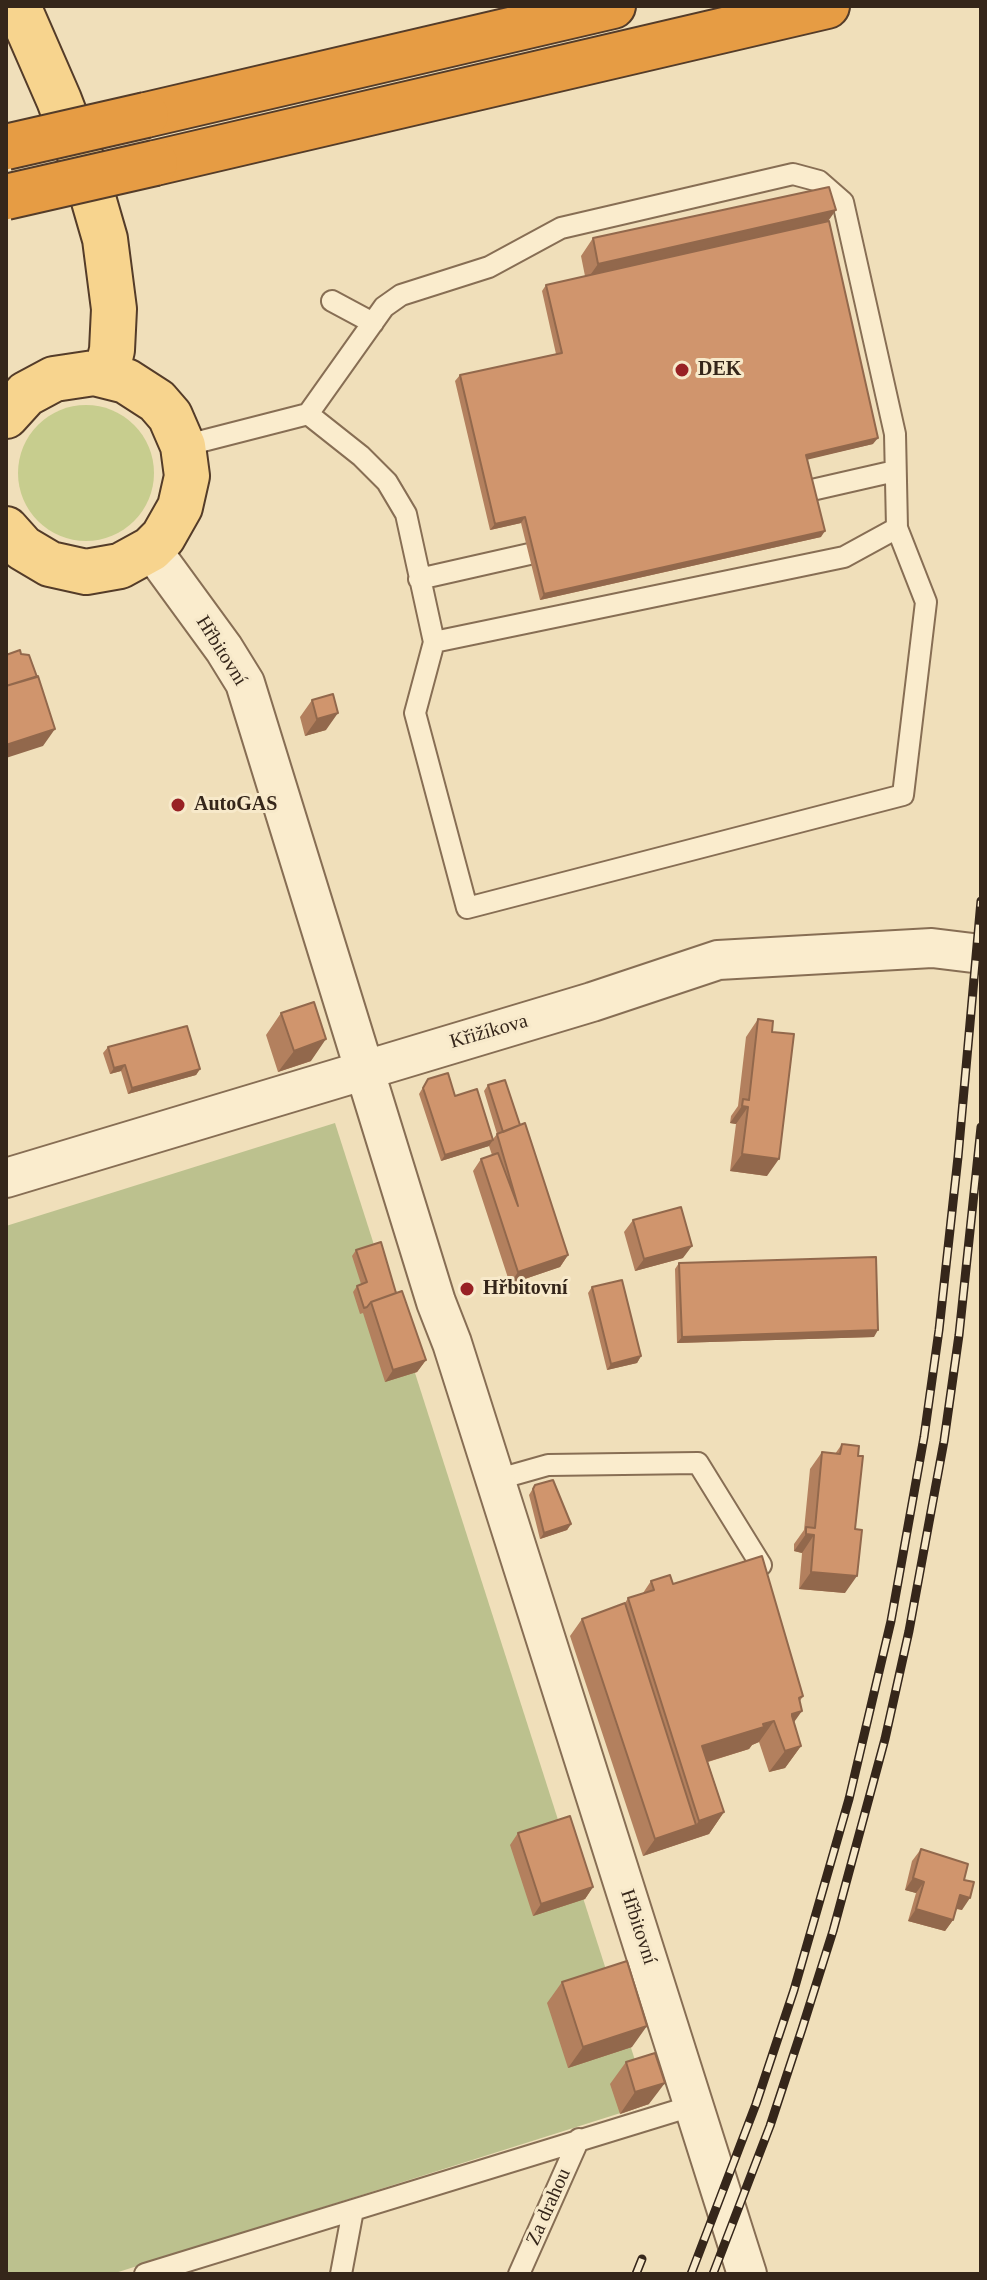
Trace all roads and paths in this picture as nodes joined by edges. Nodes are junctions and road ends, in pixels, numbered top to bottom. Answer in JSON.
{"nodes":[{"id":1,"x":18,"y":6,"type":"edge"},
{"id":2,"x":32,"y":6,"type":"edge"},
{"id":3,"x":613,"y":6,"type":"edge"},
{"id":4,"x":827,"y":6,"type":"edge"},
{"id":5,"x":59,"y":100,"type":"junction"},
{"id":6,"x":6,"y":147,"type":"edge"},
{"id":7,"x":6,"y":197,"type":"edge"},
{"id":8,"x":332,"y":301,"type":"dead end"},
{"id":9,"x":378,"y":315,"type":"junction"},
{"id":10,"x":106,"y":375,"type":"junction"},
{"id":11,"x":308,"y":414,"type":"junction"},
{"id":12,"x":6,"y":416,"type":"edge"},
{"id":13,"x":183,"y":446,"type":"junction"},
{"id":14,"x":895,"y":471,"type":"junction"},
{"id":15,"x":772,"y":499,"type":"edge"},
{"id":16,"x":897,"y":528,"type":"junction"},
{"id":17,"x":573,"y":544,"type":"edge"},
{"id":18,"x":12,"y":546,"type":"edge"},
{"id":19,"x":151,"y":549,"type":"junction"},
{"id":20,"x":419,"y":579,"type":"junction"},
{"id":21,"x":434,"y":642,"type":"junction"},
{"id":22,"x":981,"y":954,"type":"edge"},
{"id":23,"x":365,"y":1069,"type":"junction"},
{"id":24,"x":6,"y":1178,"type":"edge"},
{"id":25,"x":495,"y":1480,"type":"junction"},
{"id":26,"x":761,"y":1565,"type":"edge"},
{"id":27,"x":695,"y":2105,"type":"junction"},
{"id":28,"x":579,"y":2139,"type":"junction"},
{"id":29,"x":353,"y":2210,"type":"junction"},
{"id":30,"x":145,"y":2274,"type":"edge"},
{"id":31,"x":341,"y":2274,"type":"edge"},
{"id":32,"x":519,"y":2274,"type":"edge"},
{"id":33,"x":747,"y":2274,"type":"edge"}],
"edges":[{"from":1,"to":5,"type":"main road"},
{"from":2,"to":5,"type":"main road"},
{"from":3,"to":6,"type":"highway","bridge":true},
{"from":4,"to":7,"type":"highway","bridge":true},
{"from":5,"to":10,"type":"main road"},
{"from":8,"to":9,"type":"lane"},
{"from":9,"to":11,"type":"lane"},
{"from":9,"to":14,"type":"lane"},
{"from":10,"to":12,"type":"main road"},
{"from":10,"to":13,"type":"main road"},
{"from":11,"to":13,"type":"lane"},
{"from":11,"to":20,"type":"lane"},
{"from":13,"to":19,"type":"main road"},
{"from":14,"to":15,"type":"lane"},
{"from":14,"to":16,"type":"lane"},
{"from":16,"to":21,"type":"lane"},
{"from":16,"to":21,"type":"lane"},
{"from":17,"to":20,"type":"lane"},
{"from":18,"to":19,"type":"main road"},
{"from":19,"to":23,"type":"street","name":"Hřbitovní"},
{"from":20,"to":21,"type":"lane"},
{"from":22,"to":23,"type":"street","name":"Křižíkova"},
{"from":23,"to":24,"type":"street","name":"Křižíkova"},
{"from":23,"to":25,"type":"street","name":"Hřbitovní"},
{"from":25,"to":26,"type":"lane"},
{"from":25,"to":27,"type":"street","name":"Hřbitovní"},
{"from":27,"to":28,"type":"lane"},
{"from":27,"to":33,"type":"street","name":"Hřbitovní"},
{"from":28,"to":29,"type":"lane"},
{"from":28,"to":32,"type":"lane","name":"Za drahou"},
{"from":29,"to":30,"type":"lane"},
{"from":29,"to":31,"type":"lane"}]}
